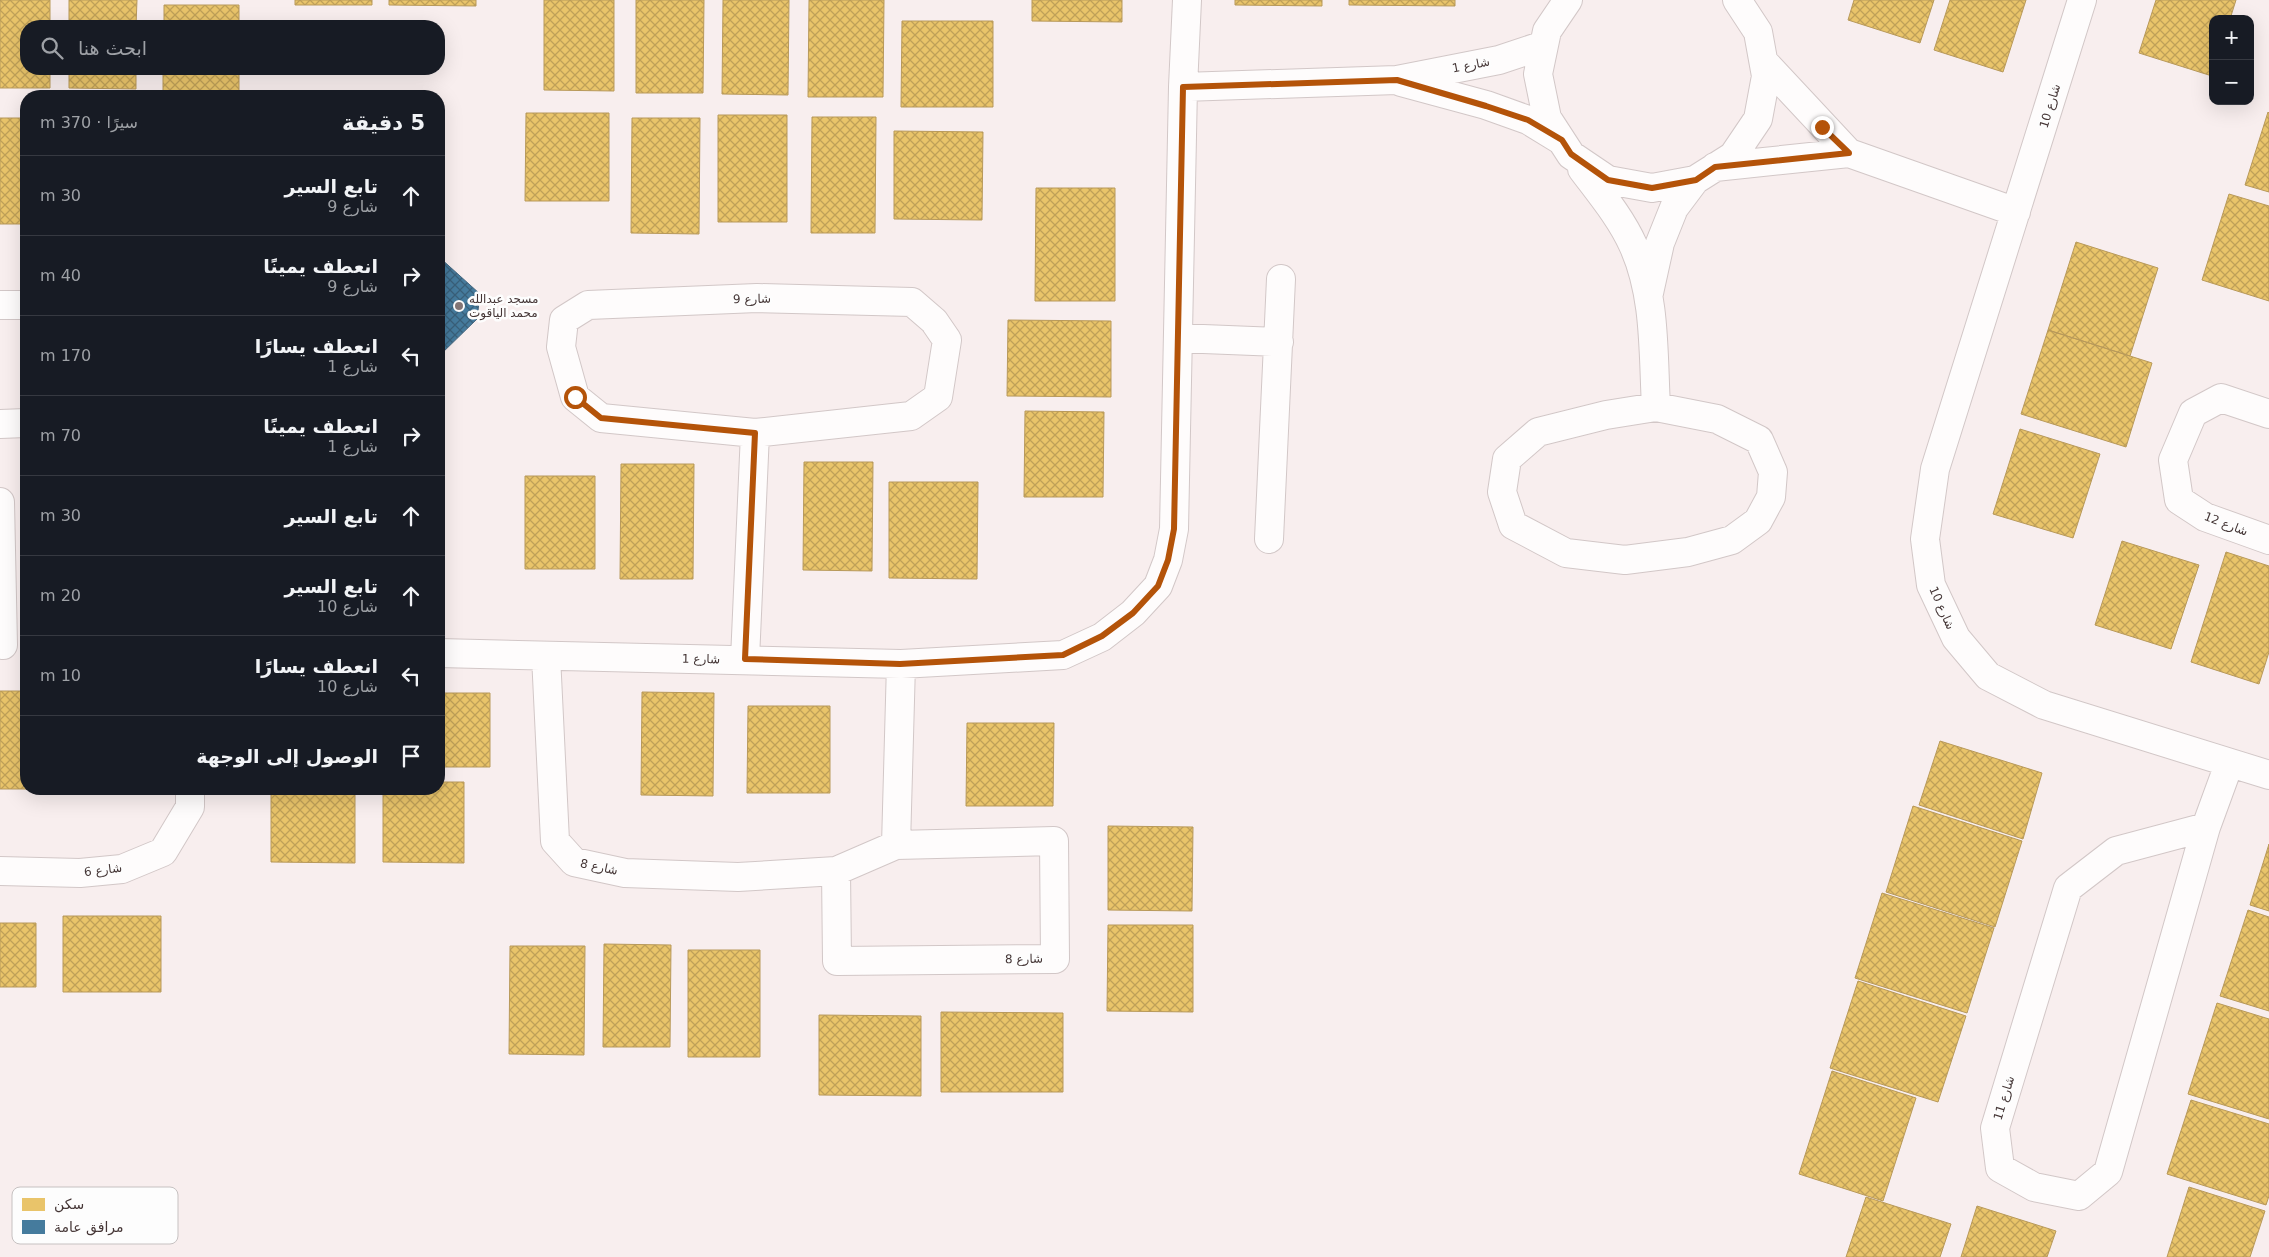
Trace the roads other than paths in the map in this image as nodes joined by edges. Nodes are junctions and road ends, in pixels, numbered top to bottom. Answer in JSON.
{"nodes":[{"id":1,"x":1187,"y":0,"type":"edge"},
{"id":2,"x":1568,"y":0,"type":"edge"},
{"id":3,"x":1737,"y":0,"type":"edge"},
{"id":4,"x":2082,"y":0,"type":"edge"},
{"id":5,"x":1544,"y":45,"type":"junction"},
{"id":6,"x":1764,"y":62,"type":"junction"},
{"id":7,"x":1397,"y":80,"type":"junction"},
{"id":8,"x":1183,"y":87,"type":"junction"},
{"id":9,"x":1566,"y":147,"type":"junction"},
{"id":10,"x":1849,"y":153,"type":"junction"},
{"id":11,"x":1705,"y":174,"type":"junction"},
{"id":12,"x":2016,"y":212,"type":"junction"},
{"id":13,"x":1281,"y":279,"type":"dead end"},
{"id":14,"x":1649,"y":294,"type":"junction"},
{"id":15,"x":0,"y":305,"type":"edge"},
{"id":16,"x":20,"y":305,"type":"edge"},
{"id":17,"x":1178,"y":338,"type":"junction"},
{"id":18,"x":1279,"y":342,"type":"junction"},
{"id":19,"x":1656,"y":407,"type":"junction"},
{"id":20,"x":2269,"y":414,"type":"edge"},
{"id":21,"x":20,"y":423,"type":"edge"},
{"id":22,"x":0,"y":424,"type":"edge"},
{"id":23,"x":755,"y":433,"type":"junction"},
{"id":24,"x":0,"y":502,"type":"edge"},
{"id":25,"x":1269,"y":539,"type":"dead end"},
{"id":26,"x":2269,"y":540,"type":"edge"},
{"id":27,"x":10,"y":645,"type":"edge"},
{"id":28,"x":445,"y":653,"type":"edge"},
{"id":29,"x":546,"y":656,"type":"junction"},
{"id":30,"x":745,"y":659,"type":"junction"},
{"id":31,"x":900,"y":664,"type":"junction"},
{"id":32,"x":2229,"y":764,"type":"junction"},
{"id":33,"x":2269,"y":775,"type":"edge"},
{"id":34,"x":190,"y":795,"type":"edge"},
{"id":35,"x":2206,"y":827,"type":"junction"},
{"id":36,"x":896,"y":845,"type":"junction"},
{"id":37,"x":0,"y":871,"type":"edge"},
{"id":38,"x":836,"y":871,"type":"junction"}],
"edges":[{"from":1,"to":8,"type":"street","name":"شارع 1"},
{"from":2,"to":5,"type":"street"},
{"from":3,"to":6,"type":"street"},
{"from":4,"to":12,"type":"street","name":"شارع 10"},
{"from":5,"to":7,"type":"street","name":"شارع 1"},
{"from":5,"to":9,"type":"street"},
{"from":6,"to":10,"type":"street"},
{"from":6,"to":11,"type":"street"},
{"from":7,"to":8,"type":"street","name":"شارع 1"},
{"from":7,"to":9,"type":"street","name":"شارع 1"},
{"from":8,"to":17,"type":"street","name":"شارع 1"},
{"from":9,"to":11,"type":"street","name":"شارع 1"},
{"from":9,"to":14,"type":"street"},
{"from":10,"to":11,"type":"street"},
{"from":10,"to":12,"type":"street"},
{"from":11,"to":14,"type":"street"},
{"from":12,"to":32,"type":"street","name":"شارع 10"},
{"from":13,"to":18,"type":"street"},
{"from":14,"to":19,"type":"street"},
{"from":15,"to":16,"type":"street"},
{"from":17,"to":18,"type":"street"},
{"from":17,"to":31,"type":"street","name":"شارع 1"},
{"from":18,"to":25,"type":"street"},
{"from":19,"to":19,"type":"street"},
{"from":20,"to":26,"type":"street","name":"شارع 12"},
{"from":21,"to":22,"type":"street"},
{"from":23,"to":23,"type":"street","name":"شارع 9"},
{"from":23,"to":30,"type":"street"},
{"from":24,"to":27,"type":"street"},
{"from":28,"to":29,"type":"street","name":"شارع 1"},
{"from":29,"to":30,"type":"street","name":"شارع 1"},
{"from":29,"to":38,"type":"street","name":"شارع 8"},
{"from":30,"to":31,"type":"street","name":"شارع 1"},
{"from":31,"to":36,"type":"street"},
{"from":32,"to":33,"type":"street","name":"شارع 10"},
{"from":32,"to":35,"type":"street","name":"شارع 11"},
{"from":34,"to":37,"type":"street","name":"شارع 6"},
{"from":35,"to":35,"type":"street","name":"شارع 11"},
{"from":36,"to":38,"type":"street","name":"شارع 8"},
{"from":36,"to":38,"type":"street","name":"شارع 8"}]}
